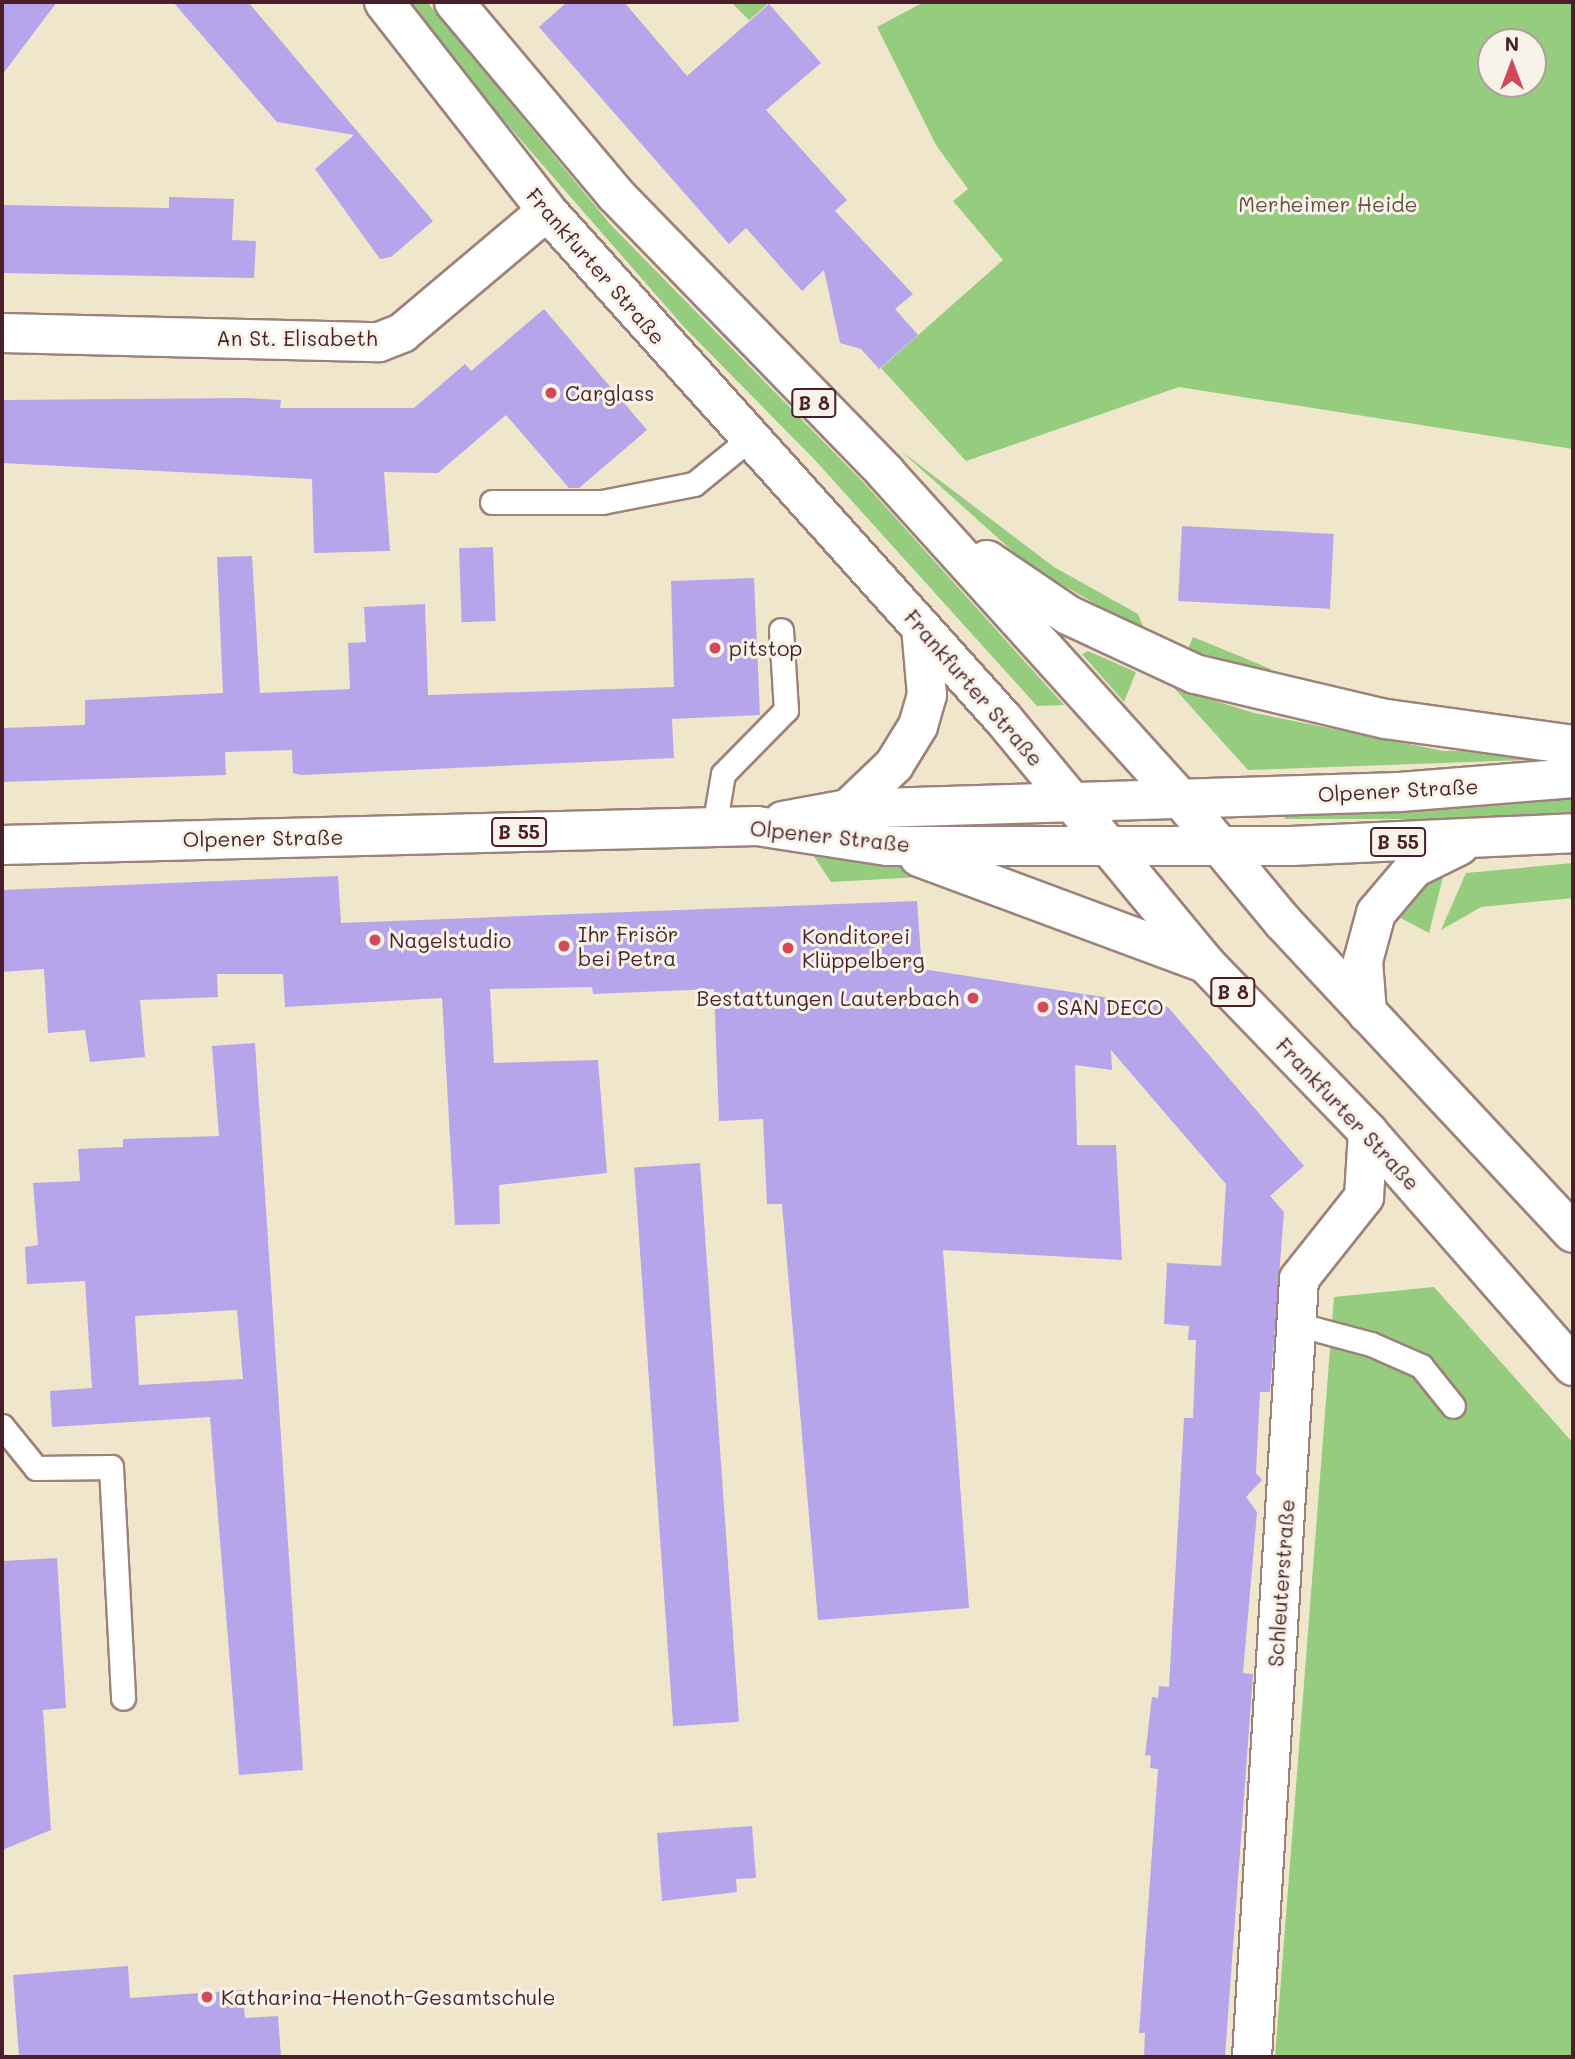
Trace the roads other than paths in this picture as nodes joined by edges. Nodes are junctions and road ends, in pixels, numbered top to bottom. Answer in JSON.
{"nodes":[{"id":1,"x":384,"y":2,"type":"edge"},
{"id":2,"x":454,"y":2,"type":"edge"},
{"id":3,"x":547,"y":211,"type":"junction"},
{"id":4,"x":2,"y":333,"type":"edge"},
{"id":5,"x":750,"y":439,"type":"junction"},
{"id":6,"x":885,"y":472,"type":"junction"},
{"id":7,"x":492,"y":502,"type":"dead end"},
{"id":8,"x":921,"y":627,"type":"junction"},
{"id":9,"x":781,"y":630,"type":"dead end"},
{"id":10,"x":1573,"y":745,"type":"edge"},
{"id":11,"x":1573,"y":778,"type":"edge"},
{"id":12,"x":1180,"y":798,"type":"junction"},
{"id":13,"x":1072,"y":801,"type":"junction"},
{"id":14,"x":848,"y":809,"type":"junction"},
{"id":15,"x":714,"y":827,"type":"junction"},
{"id":16,"x":757,"y":827,"type":"junction"},
{"id":17,"x":1573,"y":833,"type":"edge"},
{"id":18,"x":1486,"y":839,"type":"junction"},
{"id":19,"x":2,"y":845,"type":"edge"},
{"id":20,"x":1107,"y":845,"type":"junction"},
{"id":21,"x":1222,"y":845,"type":"junction"},
{"id":22,"x":888,"y":846,"type":"junction"},
{"id":23,"x":1206,"y":964,"type":"junction"},
{"id":24,"x":1367,"y":1013,"type":"junction"},
{"id":25,"x":1368,"y":1132,"type":"junction"},
{"id":26,"x":1573,"y":1233,"type":"edge"},
{"id":27,"x":1296,"y":1324,"type":"junction"},
{"id":28,"x":1573,"y":1366,"type":"edge"},
{"id":29,"x":1453,"y":1406,"type":"dead end"},
{"id":30,"x":2,"y":1426,"type":"edge"},
{"id":31,"x":123,"y":1698,"type":"dead end"},
{"id":32,"x":1252,"y":2057,"type":"edge"}],
"edges":[{"from":1,"to":3,"type":"main road","name":"Frankfurter Straße","number":"B 8"},
{"from":2,"to":6,"type":"main road","number":"B 8"},
{"from":3,"to":4,"type":"main road","name":"An St. Elisabeth"},
{"from":3,"to":5,"type":"main road","name":"Frankfurter Straße","number":"B 8"},
{"from":5,"to":7,"type":"lane"},
{"from":5,"to":8,"type":"main road","name":"Frankfurter Straße","number":"B 8"},
{"from":6,"to":10,"type":"main road"},
{"from":6,"to":12,"type":"main road","number":"B 8"},
{"from":8,"to":13,"type":"main road","name":"Frankfurter Straße","number":"B 8"},
{"from":8,"to":14,"type":"main road"},
{"from":9,"to":15,"type":"lane"},
{"from":11,"to":12,"type":"main road","name":"Olpener Straße","number":"B 55"},
{"from":12,"to":13,"type":"main road","number":"B 55"},
{"from":12,"to":21,"type":"main road","number":"B 8"},
{"from":13,"to":14,"type":"main road","number":"B 55"},
{"from":13,"to":20,"type":"main road","name":"Frankfurter Straße","number":"B 8"},
{"from":14,"to":16,"type":"main road","number":"B 55"},
{"from":15,"to":16,"type":"main road","name":"Olpener Straße","number":"B 55"},
{"from":15,"to":19,"type":"main road","name":"Olpener Straße","number":"B 55"},
{"from":16,"to":22,"type":"main road","name":"Olpener Straße","number":"B 55"},
{"from":17,"to":18,"type":"main road","name":"Olpener Straße","number":"B 55"},
{"from":18,"to":21,"type":"main road","name":"Olpener Straße","number":"B 55"},
{"from":18,"to":24,"type":"main road"},
{"from":20,"to":21,"type":"main road","name":"Olpener Straße","number":"B 55"},
{"from":20,"to":22,"type":"main road","name":"Olpener Straße","number":"B 55"},
{"from":20,"to":23,"type":"main road","name":"Frankfurter Straße","number":"B 8"},
{"from":21,"to":24,"type":"main road","number":"B 8"},
{"from":22,"to":23,"type":"main road"},
{"from":23,"to":25,"type":"main road","name":"Frankfurter Straße","number":"B 8"},
{"from":24,"to":26,"type":"main road","number":"B 8"},
{"from":25,"to":27,"type":"main road","name":"Schleuterstraße"},
{"from":25,"to":28,"type":"main road","name":"Frankfurter Straße","number":"B 8"},
{"from":27,"to":29,"type":"lane"},
{"from":27,"to":32,"type":"main road","name":"Schleuterstraße"},
{"from":30,"to":31,"type":"lane"}]}
